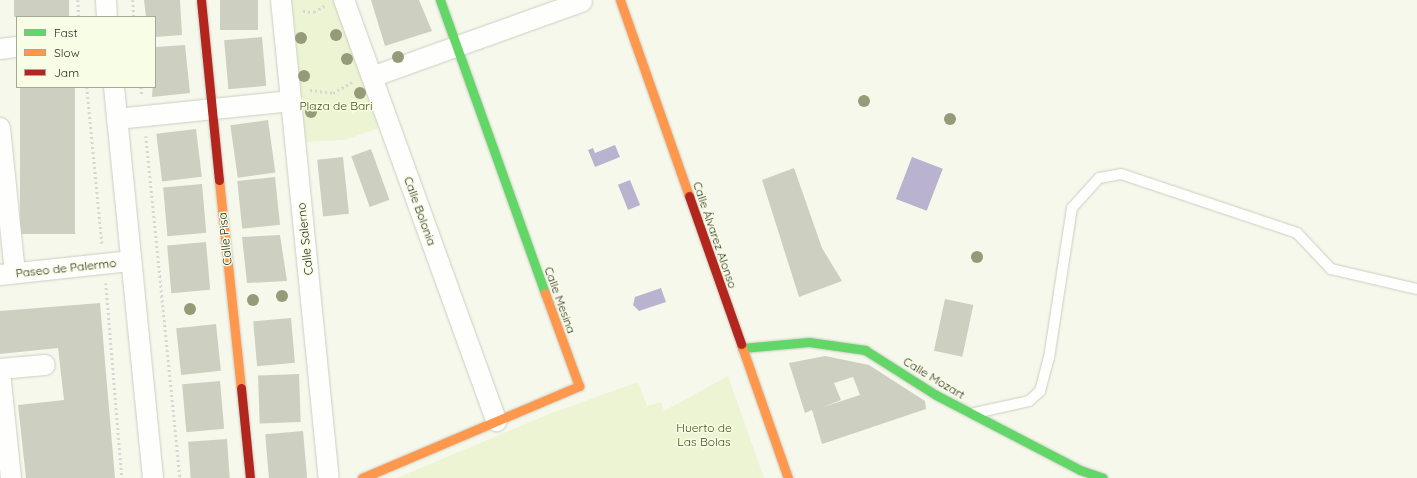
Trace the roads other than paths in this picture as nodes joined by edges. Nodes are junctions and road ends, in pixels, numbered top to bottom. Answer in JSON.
{"nodes":[{"id":1,"x":106,"y":0,"type":"edge"},
{"id":2,"x":201,"y":0,"type":"edge"},
{"id":3,"x":440,"y":0,"type":"edge"},
{"id":4,"x":620,"y":0,"type":"edge"},
{"id":5,"x":337,"y":1,"type":"edge"},
{"id":6,"x":582,"y":2,"type":"dead end"},
{"id":7,"x":282,"y":4,"type":"edge"},
{"id":8,"x":108,"y":16,"type":"edge"},
{"id":9,"x":16,"y":47,"type":"edge"},
{"id":10,"x":456,"y":47,"type":"junction"},
{"id":11,"x":0,"y":49,"type":"edge"},
{"id":12,"x":372,"y":77,"type":"junction"},
{"id":13,"x":114,"y":88,"type":"edge"},
{"id":14,"x":292,"y":101,"type":"junction"},
{"id":15,"x":212,"y":109,"type":"junction"},
{"id":16,"x":117,"y":119,"type":"junction"},
{"id":17,"x":0,"y":128,"type":"edge"},
{"id":18,"x":131,"y":262,"type":"junction"},
{"id":19,"x":8,"y":274,"type":"edge"},
{"id":20,"x":1417,"y":289,"type":"edge"},
{"id":21,"x":742,"y":348,"type":"junction"},
{"id":22,"x":45,"y":365,"type":"dead end"},
{"id":23,"x":0,"y":370,"type":"edge"},
{"id":24,"x":971,"y":414,"type":"junction"},
{"id":25,"x":496,"y":421,"type":"junction"},
{"id":26,"x":11,"y":478,"type":"edge"},
{"id":27,"x":153,"y":478,"type":"edge"},
{"id":28,"x":250,"y":478,"type":"edge"},
{"id":29,"x":329,"y":478,"type":"edge"},
{"id":30,"x":362,"y":478,"type":"edge"},
{"id":31,"x":788,"y":478,"type":"edge"},
{"id":32,"x":1104,"y":478,"type":"edge"}],
"edges":[{"from":1,"to":8,"type":"street"},
{"from":2,"to":15,"type":"street","name":"Calle Pisa"},
{"from":3,"to":10,"type":"street","name":"Calle Mesina"},
{"from":4,"to":21,"type":"street","name":"Calle Álvarez Alonso"},
{"from":5,"to":12,"type":"street","name":"Calle Bolonia"},
{"from":6,"to":10,"type":"street"},
{"from":7,"to":14,"type":"street","name":"Calle Salerno"},
{"from":9,"to":11,"type":"street"},
{"from":10,"to":12,"type":"street"},
{"from":10,"to":25,"type":"street","name":"Calle Mesina"},
{"from":12,"to":25,"type":"street","name":"Calle Bolonia"},
{"from":13,"to":16,"type":"street"},
{"from":14,"to":15,"type":"street"},
{"from":14,"to":29,"type":"street","name":"Calle Salerno"},
{"from":15,"to":16,"type":"street"},
{"from":15,"to":28,"type":"street","name":"Calle Pisa"},
{"from":16,"to":18,"type":"street"},
{"from":17,"to":19,"type":"street"},
{"from":18,"to":19,"type":"street","name":"Paseo de Palermo"},
{"from":18,"to":27,"type":"street"},
{"from":20,"to":24,"type":"lane"},
{"from":21,"to":24,"type":"street","name":"Calle Mozart"},
{"from":21,"to":31,"type":"street","name":"Calle Álvarez Alonso"},
{"from":22,"to":23,"type":"street"},
{"from":23,"to":26,"type":"street"},
{"from":24,"to":32,"type":"street","name":"Calle Mozart"},
{"from":25,"to":30,"type":"street","name":"Calle Mesina"}]}
